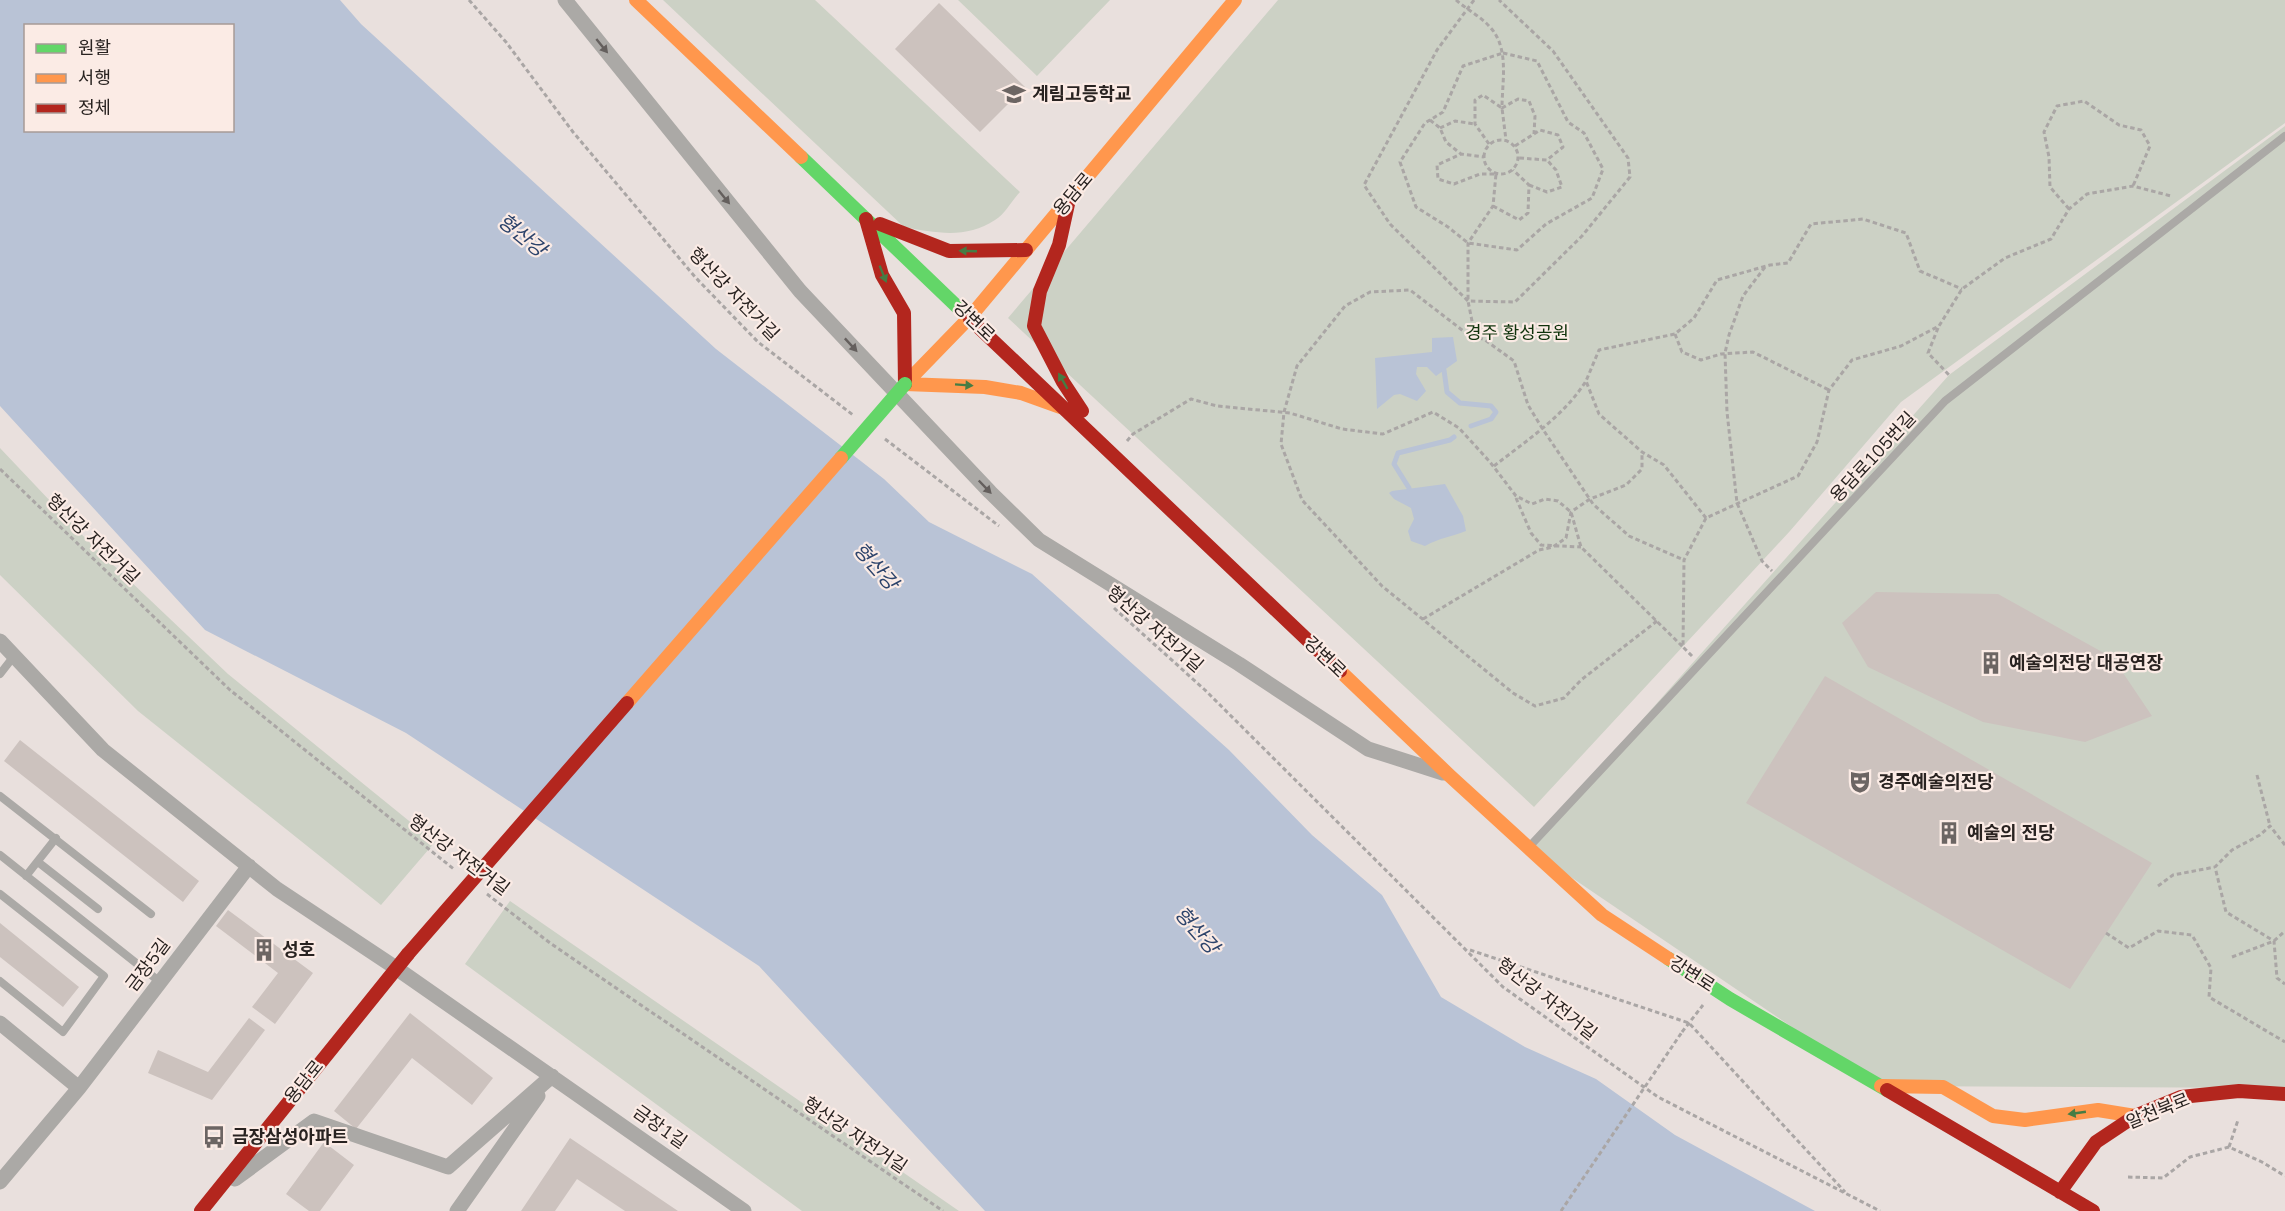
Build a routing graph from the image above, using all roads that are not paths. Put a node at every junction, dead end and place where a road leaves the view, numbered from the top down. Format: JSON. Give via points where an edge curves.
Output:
{"nodes":[{"id":1,"x":565,"y":0,"type":"edge"},
{"id":2,"x":636,"y":0,"type":"edge"},
{"id":3,"x":1235,"y":0,"type":"edge"},
{"id":4,"x":2285,"y":136,"type":"edge"},
{"id":5,"x":1069,"y":199,"type":"junction"},
{"id":6,"x":866,"y":218,"type":"junction"},
{"id":7,"x":1026,"y":250,"type":"junction"},
{"id":8,"x":970,"y":317,"type":"junction"},
{"id":9,"x":905,"y":384,"type":"junction"},
{"id":10,"x":1067,"y":410,"type":"junction"},
{"id":11,"x":1110,"y":451,"type":"junction"},
{"id":12,"x":0,"y":641,"type":"edge"},
{"id":13,"x":14,"y":656,"type":"junction"},
{"id":14,"x":0,"y":674,"type":"edge"},
{"id":15,"x":1450,"y":776,"type":"junction"},
{"id":16,"x":0,"y":796,"type":"edge"},
{"id":17,"x":56,"y":838,"type":"junction"},
{"id":18,"x":1528,"y":848,"type":"junction"},
{"id":19,"x":1,"y":859,"type":"edge"},
{"id":20,"x":38,"y":862,"type":"junction"},
{"id":21,"x":249,"y":866,"type":"junction"},
{"id":22,"x":26,"y":876,"type":"junction"},
{"id":23,"x":0,"y":894,"type":"edge"},
{"id":24,"x":98,"y":909,"type":"dead end"},
{"id":25,"x":151,"y":914,"type":"dead end"},
{"id":26,"x":396,"y":968,"type":"junction"},
{"id":27,"x":0,"y":981,"type":"edge"},
{"id":28,"x":160,"y":982,"type":"junction"},
{"id":29,"x":0,"y":1023,"type":"edge"},
{"id":30,"x":552,"y":1076,"type":"junction"},
{"id":31,"x":1879,"y":1086,"type":"junction"},
{"id":32,"x":79,"y":1088,"type":"junction"},
{"id":33,"x":2285,"y":1094,"type":"edge"},
{"id":34,"x":2135,"y":1116,"type":"junction"},
{"id":35,"x":0,"y":1182,"type":"edge"},
{"id":36,"x":2060,"y":1192,"type":"junction"},
{"id":37,"x":215,"y":1193,"type":"junction"},
{"id":38,"x":201,"y":1211,"type":"edge"},
{"id":39,"x":457,"y":1211,"type":"edge"},
{"id":40,"x":744,"y":1211,"type":"edge"},
{"id":41,"x":2094,"y":1211,"type":"edge"}],
"edges":[{"from":1,"to":15,"type":"street","one_way":true,"via":[[800,291],[1039,540],[1368,749]]},
{"from":2,"to":6,"type":"street","name":"강변로"},
{"from":3,"to":5,"type":"street","name":"용담로"},
{"from":4,"to":18,"type":"lane","name":"용담로105번길","via":[[1945,401]]},
{"from":5,"to":7,"type":"street","name":"용담로"},
{"from":11,"to":5,"type":"street","one_way":true,"via":[[1063,382],[1034,326]]},
{"from":7,"to":6,"type":"street","one_way":true,"via":[[949,250]]},
{"from":6,"to":8,"type":"street","name":"강변로"},
{"from":6,"to":9,"type":"street","one_way":true,"via":[[882,276],[904,313]]},
{"from":7,"to":8,"type":"street","name":"용담로"},
{"from":8,"to":9,"type":"street","name":"용담로"},
{"from":8,"to":10,"type":"street","name":"강변로"},
{"from":9,"to":10,"type":"street","one_way":true,"via":[[985,387],[1021,393]]},
{"from":9,"to":26,"type":"street","name":"용담로","bridge":true},
{"from":10,"to":11,"type":"street","name":"강변로"},
{"from":11,"to":15,"type":"street","name":"강변로"},
{"from":12,"to":13,"type":"street","name":"금장1길"},
{"from":13,"to":14,"type":"lane"},
{"from":13,"to":21,"type":"street","name":"금장1길","via":[[103,750]]},
{"from":15,"to":18,"type":"street","name":"강변로"},
{"from":16,"to":17,"type":"lane"},
{"from":17,"to":20,"type":"lane"},
{"from":17,"to":25,"type":"lane"},
{"from":18,"to":31,"type":"street","name":"강변로","via":[[1602,915],[1716,990]]},
{"from":19,"to":22,"type":"lane"},
{"from":20,"to":22,"type":"lane"},
{"from":20,"to":24,"type":"lane"},
{"from":21,"to":26,"type":"street","name":"금장1길"},
{"from":21,"to":28,"type":"street","name":"금장5길"},
{"from":22,"to":28,"type":"lane"},
{"from":23,"to":27,"type":"lane","via":[[104,976],[63,1032]]},
{"from":26,"to":30,"type":"street","name":"금장1길"},
{"from":26,"to":37,"type":"street","name":"용담로"},
{"from":28,"to":32,"type":"street","name":"금장5길"},
{"from":29,"to":32,"type":"street"},
{"from":30,"to":37,"type":"street","via":[[448,1167],[314,1121]]},
{"from":30,"to":39,"type":"street"},
{"from":30,"to":40,"type":"street","name":"금장1길"},
{"from":34,"to":31,"type":"street","one_way":true,"via":[[2098,1110],[2025,1120],[1993,1116],[1943,1087]]},
{"from":31,"to":36,"type":"street","name":"강변로"},
{"from":32,"to":35,"type":"street","name":"금장5길"},
{"from":33,"to":34,"type":"street","name":"알천북로","via":[[2239,1090],[2181,1097]]},
{"from":34,"to":36,"type":"street","name":"알천북로","via":[[2096,1142]]},
{"from":36,"to":41,"type":"street","name":"강변로"},
{"from":37,"to":38,"type":"street","name":"용담로"}]}
